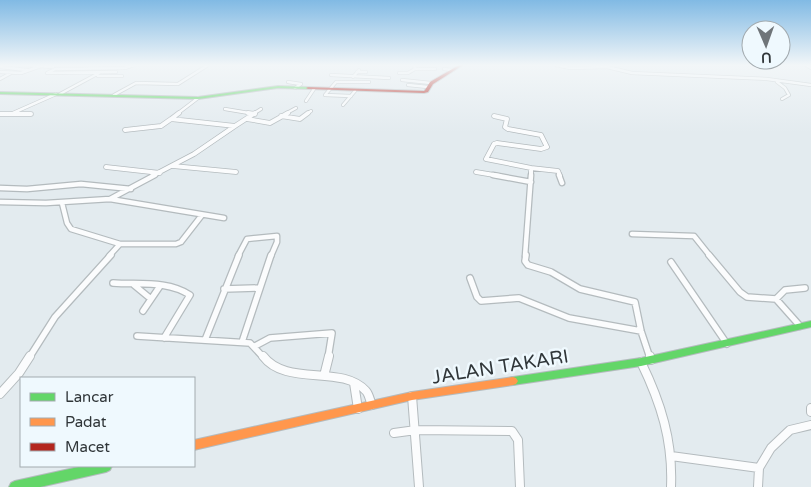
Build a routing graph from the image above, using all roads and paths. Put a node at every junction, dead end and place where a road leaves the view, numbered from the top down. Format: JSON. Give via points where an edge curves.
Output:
{"nodes":[{"id":1,"x":72,"y":88,"type":"edge"},
{"id":2,"x":73,"y":88,"type":"edge"},
{"id":3,"x":128,"y":88,"type":"edge"},
{"id":4,"x":295,"y":88,"type":"joint"},
{"id":5,"x":330,"y":88,"type":"edge"},
{"id":6,"x":428,"y":88,"type":"edge"},
{"id":7,"x":783,"y":88,"type":"edge"},
{"id":8,"x":314,"y":89,"type":"junction"},
{"id":9,"x":361,"y":89,"type":"junction"},
{"id":10,"x":328,"y":90,"type":"junction"},
{"id":11,"x":0,"y":93,"type":"edge"},
{"id":12,"x":60,"y":94,"type":"junction"},
{"id":13,"x":114,"y":96,"type":"junction"},
{"id":14,"x":198,"y":98,"type":"junction"},
{"id":15,"x":782,"y":99,"type":"dead end"},
{"id":16,"x":306,"y":101,"type":"dead end"},
{"id":17,"x":343,"y":105,"type":"dead end"},
{"id":18,"x":296,"y":108,"type":"dead end"},
{"id":19,"x":225,"y":109,"type":"dead end"},
{"id":20,"x":261,"y":109,"type":"dead end"},
{"id":21,"x":310,"y":111,"type":"dead end"},
{"id":22,"x":13,"y":113,"type":"junction"},
{"id":23,"x":0,"y":114,"type":"edge"},
{"id":24,"x":30,"y":114,"type":"dead end"},
{"id":25,"x":255,"y":114,"type":"junction"},
{"id":26,"x":281,"y":116,"type":"junction"},
{"id":27,"x":494,"y":116,"type":"dead end"},
{"id":28,"x":171,"y":119,"type":"junction"},
{"id":29,"x":246,"y":119,"type":"junction"},
{"id":30,"x":235,"y":126,"type":"junction"},
{"id":31,"x":125,"y":130,"type":"dead end"},
{"id":32,"x":172,"y":166,"type":"junction"},
{"id":33,"x":106,"y":167,"type":"dead end"},
{"id":34,"x":530,"y":168,"type":"junction"},
{"id":35,"x":236,"y":172,"type":"dead end"},
{"id":36,"x":476,"y":172,"type":"dead end"},
{"id":37,"x":160,"y":173,"type":"junction"},
{"id":38,"x":531,"y":182,"type":"junction"},
{"id":39,"x":562,"y":183,"type":"dead end"},
{"id":40,"x":0,"y":188,"type":"edge"},
{"id":41,"x":132,"y":189,"type":"junction"},
{"id":42,"x":110,"y":199,"type":"junction"},
{"id":43,"x":0,"y":202,"type":"edge"},
{"id":44,"x":62,"y":202,"type":"junction"},
{"id":45,"x":202,"y":215,"type":"junction"},
{"id":46,"x":224,"y":218,"type":"dead end"},
{"id":47,"x":632,"y":234,"type":"dead end"},
{"id":48,"x":120,"y":244,"type":"junction"},
{"id":49,"x":672,"y":262,"type":"dead end"},
{"id":50,"x":470,"y":278,"type":"dead end"},
{"id":51,"x":113,"y":283,"type":"dead end"},
{"id":52,"x":134,"y":285,"type":"junction"},
{"id":53,"x":160,"y":286,"type":"junction"},
{"id":54,"x":260,"y":288,"type":"junction"},
{"id":55,"x":805,"y":288,"type":"dead end"},
{"id":56,"x":224,"y":289,"type":"junction"},
{"id":57,"x":151,"y":299,"type":"junction"},
{"id":58,"x":776,"y":299,"type":"junction"},
{"id":59,"x":143,"y":311,"type":"dead end"},
{"id":60,"x":811,"y":324,"type":"edge"},
{"id":61,"x":800,"y":326,"type":"junction"},
{"id":62,"x":641,"y":331,"type":"junction"},
{"id":63,"x":137,"y":336,"type":"dead end"},
{"id":64,"x":164,"y":338,"type":"junction"},
{"id":65,"x":205,"y":340,"type":"junction"},
{"id":66,"x":242,"y":342,"type":"junction"},
{"id":67,"x":728,"y":344,"type":"junction"},
{"id":68,"x":255,"y":346,"type":"junction"},
{"id":69,"x":651,"y":360,"type":"junction"},
{"id":70,"x":641,"y":362,"type":"junction"},
{"id":71,"x":324,"y":376,"type":"junction"},
{"id":72,"x":354,"y":384,"type":"junction"},
{"id":73,"x":0,"y":394,"type":"edge"},
{"id":74,"x":412,"y":396,"type":"junction"},
{"id":75,"x":372,"y":405,"type":"junction"},
{"id":76,"x":358,"y":409,"type":"junction"},
{"id":77,"x":811,"y":424,"type":"edge"},
{"id":78,"x":416,"y":430,"type":"junction"},
{"id":79,"x":394,"y":433,"type":"dead end"},
{"id":80,"x":195,"y":445,"type":"edge"},
{"id":81,"x":671,"y":456,"type":"junction"},
{"id":82,"x":102,"y":467,"type":"edge"},
{"id":83,"x":759,"y":468,"type":"junction"},
{"id":84,"x":35,"y":485,"type":"edge"},
{"id":85,"x":15,"y":487,"type":"edge"},
{"id":86,"x":419,"y":487,"type":"edge"},
{"id":87,"x":520,"y":487,"type":"edge"},
{"id":88,"x":671,"y":487,"type":"edge"},
{"id":89,"x":758,"y":487,"type":"edge"}],
"edges":[{"from":1,"to":12,"type":"street"},
{"from":2,"to":12,"type":"street"},
{"from":3,"to":13,"type":"street"},
{"from":4,"to":8,"type":"street"},
{"from":4,"to":14,"type":"street","via":[[260,88]]},
{"from":5,"to":10,"type":"street"},
{"from":6,"to":9,"type":"street","via":[[424,92]]},
{"from":7,"to":15,"type":"street","via":[[789,93]]},
{"from":8,"to":10,"type":"street"},
{"from":8,"to":16,"type":"street"},
{"from":9,"to":10,"type":"street"},
{"from":9,"to":17,"type":"street"},
{"from":11,"to":12,"type":"street"},
{"from":12,"to":13,"type":"street"},
{"from":12,"to":22,"type":"street"},
{"from":13,"to":14,"type":"street"},
{"from":14,"to":28,"type":"street"},
{"from":18,"to":26,"type":"street"},
{"from":19,"to":25,"type":"street"},
{"from":20,"to":25,"type":"street"},
{"from":21,"to":26,"type":"street","via":[[300,119]]},
{"from":22,"to":23,"type":"street"},
{"from":22,"to":24,"type":"street"},
{"from":25,"to":29,"type":"street"},
{"from":26,"to":29,"type":"street","via":[[270,123]]},
{"from":27,"to":34,"type":"street","via":[[507,119],[505,127],[508,129],[542,135],[546,147],[497,143],[486,159]]},
{"from":28,"to":30,"type":"street"},
{"from":28,"to":31,"type":"street","via":[[161,126]]},
{"from":29,"to":30,"type":"street"},
{"from":30,"to":32,"type":"street"},
{"from":32,"to":35,"type":"street"},
{"from":32,"to":37,"type":"street"},
{"from":33,"to":37,"type":"street"},
{"from":34,"to":38,"type":"street"},
{"from":34,"to":39,"type":"street","via":[[558,172]]},
{"from":36,"to":38,"type":"street"},
{"from":37,"to":41,"type":"street"},
{"from":38,"to":62,"type":"street","via":[[525,260],[528,265],[551,272],[580,289],[635,302]]},
{"from":40,"to":41,"type":"street","via":[[81,184]]},
{"from":41,"to":42,"type":"street"},
{"from":42,"to":44,"type":"street"},
{"from":42,"to":45,"type":"street"},
{"from":43,"to":44,"type":"street"},
{"from":44,"to":48,"type":"street","via":[[66,223],[71,229]]},
{"from":45,"to":46,"type":"street"},
{"from":45,"to":48,"type":"street","via":[[176,244]]},
{"from":47,"to":58,"type":"street","via":[[694,236],[740,292],[748,297]]},
{"from":48,"to":73,"type":"street","via":[[55,317],[19,373]]},
{"from":49,"to":67,"type":"street"},
{"from":50,"to":62,"type":"street","via":[[481,301],[519,298],[569,318]]},
{"from":51,"to":52,"type":"street"},
{"from":52,"to":53,"type":"street"},
{"from":52,"to":57,"type":"street"},
{"from":53,"to":57,"type":"street"},
{"from":53,"to":64,"type":"street","via":[[178,287],[190,295]]},
{"from":54,"to":56,"type":"street"},
{"from":54,"to":56,"type":"street","via":[[277,236],[247,239]]},
{"from":54,"to":66,"type":"street"},
{"from":55,"to":58,"type":"street","via":[[785,290]]},
{"from":56,"to":65,"type":"street"},
{"from":57,"to":59,"type":"street"},
{"from":58,"to":61,"type":"street"},
{"from":60,"to":61,"type":"street","name":"JALAN TAKARI"},
{"from":61,"to":67,"type":"street","name":"JALAN TAKARI"},
{"from":62,"to":69,"type":"street"},
{"from":63,"to":64,"type":"street"},
{"from":64,"to":65,"type":"street"},
{"from":65,"to":66,"type":"street"},
{"from":66,"to":68,"type":"street"},
{"from":67,"to":69,"type":"street","name":"JALAN TAKARI"},
{"from":68,"to":71,"type":"street","via":[[269,366]]},
{"from":68,"to":71,"type":"street","via":[[270,338],[332,333]]},
{"from":69,"to":70,"type":"street","name":"JALAN TAKARI"},
{"from":70,"to":74,"type":"street","name":"JALAN TAKARI"},
{"from":70,"to":81,"type":"street","via":[[667,421]]},
{"from":71,"to":72,"type":"street"},
{"from":72,"to":75,"type":"street","via":[[366,391]]},
{"from":72,"to":76,"type":"street"},
{"from":74,"to":75,"type":"street","name":"JALAN TAKARI"},
{"from":74,"to":78,"type":"street"},
{"from":75,"to":76,"type":"street","name":"JALAN TAKARI"},
{"from":76,"to":80,"type":"street","name":"JALAN TAKARI"},
{"from":77,"to":83,"type":"street","via":[[790,430],[771,448]]},
{"from":78,"to":79,"type":"street"},
{"from":78,"to":86,"type":"street"},
{"from":78,"to":87,"type":"street","via":[[512,431],[518,440]]},
{"from":81,"to":83,"type":"street"},
{"from":81,"to":88,"type":"street"},
{"from":82,"to":84,"type":"street"},
{"from":83,"to":89,"type":"street"},
{"from":84,"to":85,"type":"street"}]}
